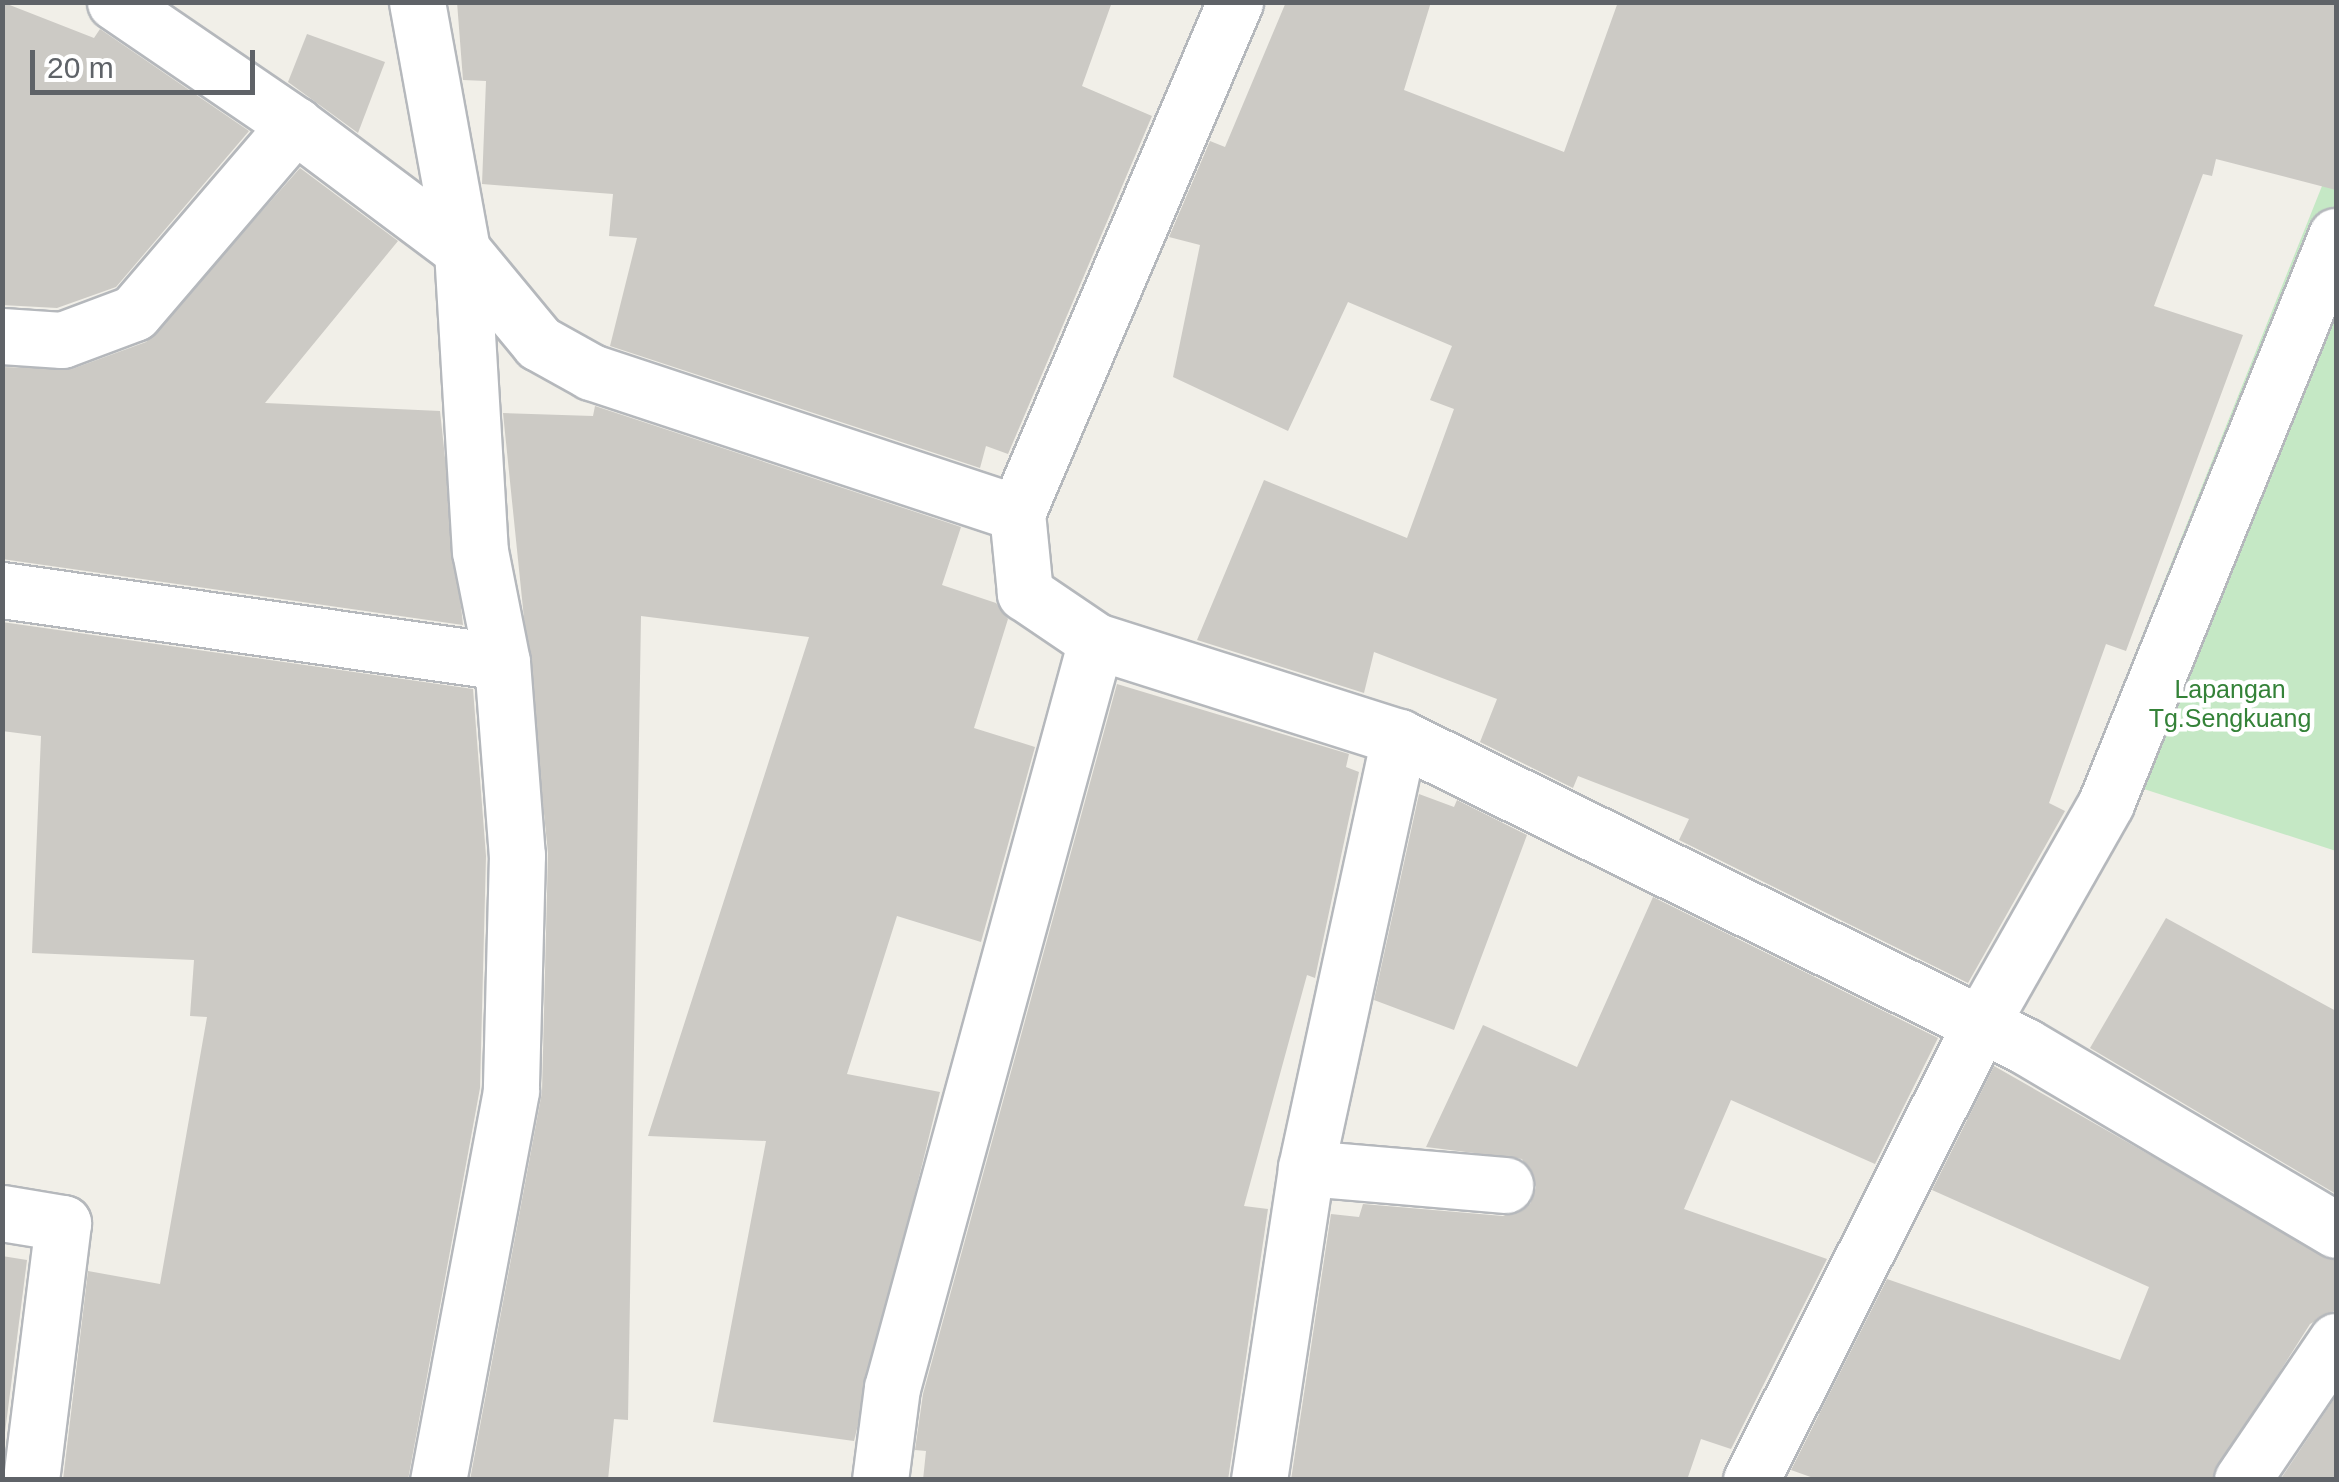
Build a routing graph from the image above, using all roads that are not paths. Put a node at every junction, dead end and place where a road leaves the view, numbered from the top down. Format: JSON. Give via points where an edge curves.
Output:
{"nodes":[{"id":1,"x":115,"y":2,"type":"edge"},
{"id":2,"x":417,"y":2,"type":"edge"},
{"id":3,"x":1235,"y":2,"type":"edge"},
{"id":4,"x":295,"y":125,"type":"junction"},
{"id":5,"x":2336,"y":236,"type":"edge"},
{"id":6,"x":462,"y":250,"type":"junction"},
{"id":7,"x":2,"y":336,"type":"edge"},
{"id":8,"x":1017,"y":514,"type":"junction"},
{"id":9,"x":2,"y":590,"type":"edge"},
{"id":10,"x":1096,"y":641,"type":"junction"},
{"id":11,"x":502,"y":662,"type":"junction"},
{"id":12,"x":1399,"y":737,"type":"junction"},
{"id":13,"x":1979,"y":1027,"type":"junction"},
{"id":14,"x":1306,"y":1168,"type":"junction"},
{"id":15,"x":1505,"y":1184,"type":"dead end"},
{"id":16,"x":2,"y":1213,"type":"edge"},
{"id":17,"x":2336,"y":1230,"type":"edge"},
{"id":18,"x":2336,"y":1341,"type":"edge"},
{"id":19,"x":31,"y":1480,"type":"edge"},
{"id":20,"x":438,"y":1480,"type":"edge"},
{"id":21,"x":880,"y":1480,"type":"edge"},
{"id":22,"x":1259,"y":1480,"type":"edge"},
{"id":23,"x":1751,"y":1480,"type":"edge"},
{"id":24,"x":2242,"y":1480,"type":"edge"}],
"edges":[{"from":1,"to":4,"type":"street"},
{"from":2,"to":6,"type":"street"},
{"from":3,"to":8,"type":"street"},
{"from":4,"to":6,"type":"street"},
{"from":4,"to":7,"type":"street","via":[[134,314],[62,340]]},
{"from":5,"to":13,"type":"street","via":[[2106,803]]},
{"from":6,"to":8,"type":"street","via":[[539,344],[592,372]]},
{"from":6,"to":11,"type":"street","via":[[480,551]]},
{"from":8,"to":10,"type":"street","via":[[1026,594]]},
{"from":9,"to":11,"type":"street"},
{"from":10,"to":12,"type":"street"},
{"from":10,"to":21,"type":"street","via":[[892,1388]]},
{"from":11,"to":20,"type":"street","via":[[517,854],[511,1091]]},
{"from":12,"to":13,"type":"street"},
{"from":12,"to":14,"type":"street"},
{"from":13,"to":17,"type":"street"},
{"from":13,"to":23,"type":"street"},
{"from":14,"to":15,"type":"street"},
{"from":14,"to":22,"type":"street"},
{"from":16,"to":19,"type":"street","via":[[63,1223]]},
{"from":18,"to":24,"type":"street"}]}
